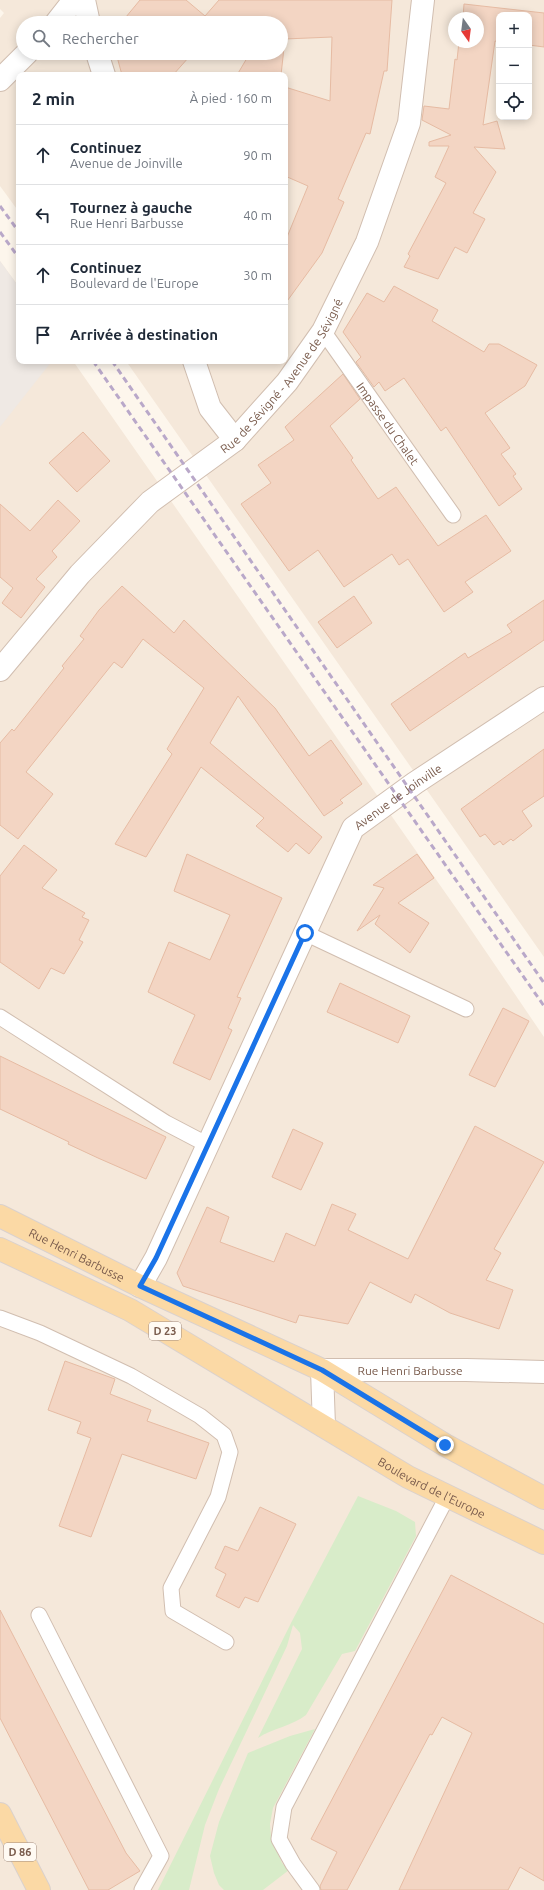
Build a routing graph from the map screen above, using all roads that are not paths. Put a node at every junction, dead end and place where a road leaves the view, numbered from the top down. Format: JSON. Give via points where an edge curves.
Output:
{"nodes":[{"id":1,"x":74,"y":0,"type":"edge"},
{"id":2,"x":84,"y":0,"type":"edge"},
{"id":3,"x":422,"y":0,"type":"edge"},
{"id":4,"x":61,"y":16,"type":"edge"},
{"id":5,"x":87,"y":16,"type":"edge"},
{"id":6,"x":20,"y":60,"type":"edge"},
{"id":7,"x":99,"y":60,"type":"edge"},
{"id":8,"x":103,"y":72,"type":"edge"},
{"id":9,"x":0,"y":80,"type":"edge"},
{"id":10,"x":323,"y":331,"type":"junction"},
{"id":11,"x":195,"y":364,"type":"edge"},
{"id":12,"x":235,"y":440,"type":"junction"},
{"id":13,"x":453,"y":515,"type":"dead end"},
{"id":14,"x":0,"y":670,"type":"edge"},
{"id":15,"x":544,"y":698,"type":"edge"},
{"id":16,"x":305,"y":933,"type":"junction"},
{"id":17,"x":466,"y":1009,"type":"dead end"},
{"id":18,"x":0,"y":1017,"type":"edge"},
{"id":19,"x":208,"y":1145,"type":"junction"},
{"id":20,"x":0,"y":1216,"type":"edge"},
{"id":21,"x":0,"y":1249,"type":"edge"},
{"id":22,"x":140,"y":1286,"type":"junction"},
{"id":23,"x":0,"y":1318,"type":"edge"},
{"id":24,"x":322,"y":1370,"type":"junction"},
{"id":25,"x":544,"y":1372,"type":"edge"},
{"id":26,"x":324,"y":1426,"type":"junction"},
{"id":27,"x":447,"y":1497,"type":"junction"},
{"id":28,"x":544,"y":1498,"type":"edge"},
{"id":29,"x":544,"y":1543,"type":"edge"},
{"id":30,"x":39,"y":1616,"type":"dead end"},
{"id":31,"x":226,"y":1642,"type":"dead end"},
{"id":32,"x":0,"y":1814,"type":"edge"},
{"id":33,"x":39,"y":1890,"type":"edge"},
{"id":34,"x":142,"y":1890,"type":"edge"},
{"id":35,"x":312,"y":1890,"type":"edge"}],
"edges":[{"from":1,"to":4,"type":"street"},
{"from":2,"to":5,"type":"street"},
{"from":3,"to":10,"type":"street","name":"Rue de Sévigné - Avenue de Sévigné","via":[[409,123],[367,242]]},
{"from":6,"to":9,"type":"street"},
{"from":7,"to":8,"type":"street"},
{"from":10,"to":12,"type":"street","name":"Rue de Sévigné - Avenue de Sévigné","via":[[287,382]]},
{"from":10,"to":13,"type":"lane","name":"Impasse du Chalet"},
{"from":11,"to":12,"type":"street","via":[[210,408]]},
{"from":12,"to":14,"type":"street","name":"Rue de Sévigné - Avenue de Sévigné","via":[[150,502],[80,574]]},
{"from":15,"to":16,"type":"street","name":"Avenue de Joinville","via":[[415,783],[353,828]]},
{"from":16,"to":17,"type":"lane"},
{"from":16,"to":19,"type":"street","name":"Avenue de Joinville"},
{"from":18,"to":19,"type":"lane","via":[[166,1123]]},
{"from":19,"to":22,"type":"street","name":"Avenue de Joinville","via":[[156,1258]]},
{"from":20,"to":22,"type":"main road","name":"Rue Henri Barbusse","number":"D 23"},
{"from":21,"to":26,"type":"main road","number":"D 23","via":[[130,1310]]},
{"from":22,"to":24,"type":"main road","name":"Rue Henri Barbusse","number":"D 23"},
{"from":23,"to":31,"type":"lane","via":[[40,1333],[131,1376],[200,1416],[224,1435],[230,1452],[218,1497],[171,1588],[173,1611]]},
{"from":24,"to":25,"type":"street","name":"Rue Henri Barbusse"},
{"from":24,"to":26,"type":"street"},
{"from":24,"to":28,"type":"main road","number":"D 23","via":[[445,1445]]},
{"from":26,"to":27,"type":"main road","name":"Boulevard de l'Europe","number":"D 23","via":[[408,1477]]},
{"from":27,"to":29,"type":"main road","name":"Boulevard de l'Europe","number":"D 23"},
{"from":27,"to":35,"type":"lane","via":[[284,1807],[279,1839]]},
{"from":30,"to":34,"type":"lane","via":[[161,1856]]},
{"from":32,"to":33,"type":"main road","number":"D 86"}]}
